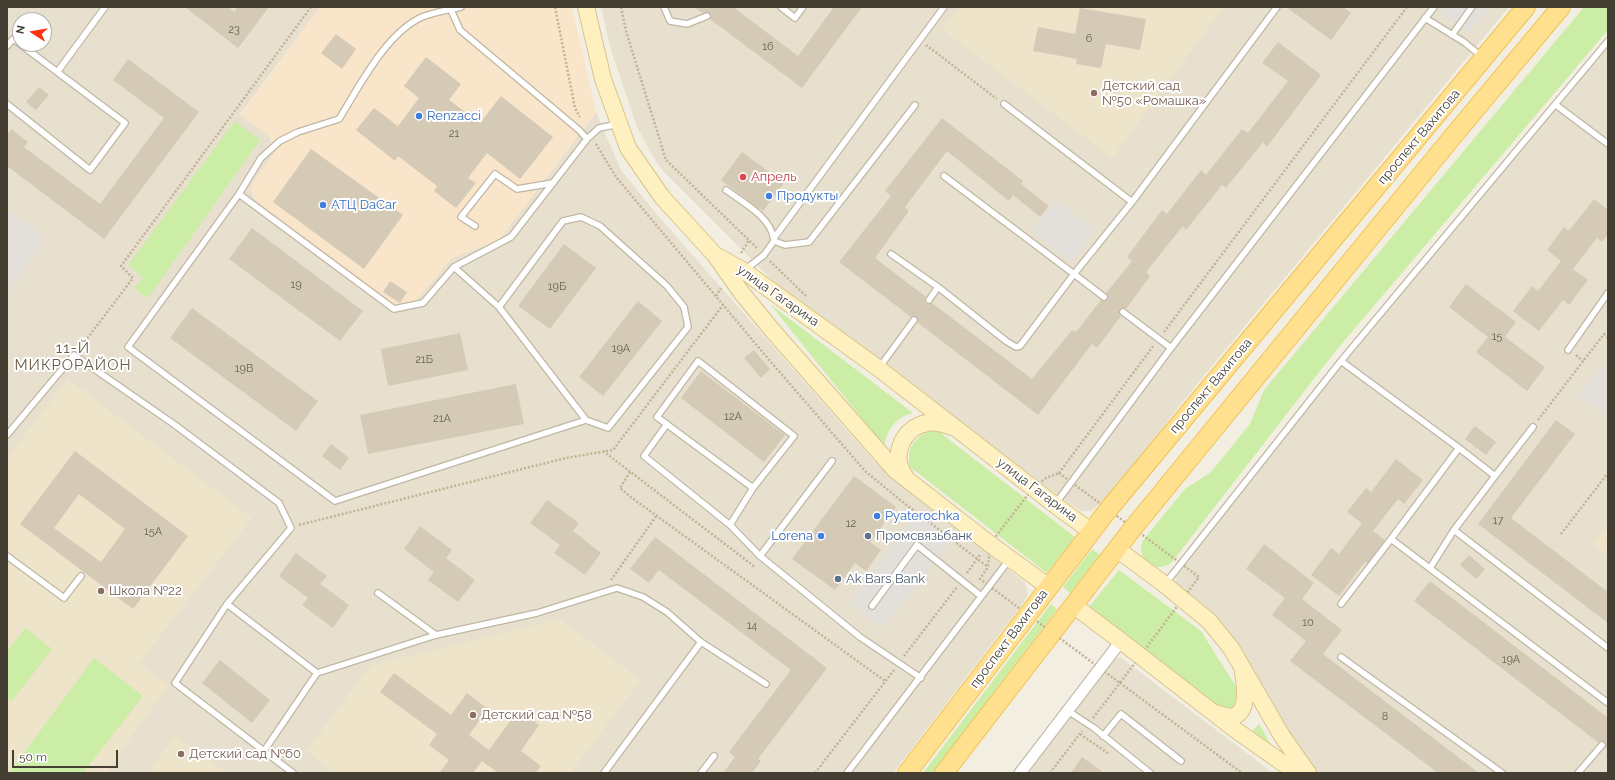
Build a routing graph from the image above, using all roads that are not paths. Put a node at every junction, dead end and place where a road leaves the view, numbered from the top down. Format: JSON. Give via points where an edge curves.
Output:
{"nodes":[{"id":1,"x":105,"y":7,"type":"edge"},
{"id":2,"x":461,"y":7,"type":"edge"},
{"id":3,"x":586,"y":7,"type":"edge"},
{"id":4,"x":664,"y":7,"type":"edge"},
{"id":5,"x":781,"y":7,"type":"edge"},
{"id":6,"x":803,"y":7,"type":"edge"},
{"id":7,"x":944,"y":7,"type":"edge"},
{"id":8,"x":1277,"y":7,"type":"edge"},
{"id":9,"x":1434,"y":7,"type":"edge"},
{"id":10,"x":1472,"y":7,"type":"edge"},
{"id":11,"x":1526,"y":7,"type":"edge"},
{"id":12,"x":1561,"y":7,"type":"edge"},
{"id":13,"x":451,"y":10,"type":"junction"},
{"id":14,"x":707,"y":16,"type":"dead end"},
{"id":15,"x":1425,"y":18,"type":"junction"},
{"id":16,"x":1452,"y":35,"type":"junction"},
{"id":17,"x":1608,"y":41,"type":"edge"},
{"id":18,"x":31,"y":52,"type":"edge"},
{"id":19,"x":1484,"y":58,"type":"junction"},
{"id":20,"x":58,"y":72,"type":"junction"},
{"id":21,"x":7,"y":104,"type":"edge"},
{"id":22,"x":1004,"y":104,"type":"road end"},
{"id":23,"x":915,"y":105,"type":"dead end"},
{"id":24,"x":1556,"y":105,"type":"junction"},
{"id":25,"x":619,"y":124,"type":"junction"},
{"id":26,"x":587,"y":139,"type":"junction"},
{"id":27,"x":1608,"y":144,"type":"edge"},
{"id":28,"x":944,"y":176,"type":"dead end"},
{"id":29,"x":553,"y":182,"type":"junction"},
{"id":30,"x":726,"y":190,"type":"dead end"},
{"id":31,"x":239,"y":194,"type":"junction"},
{"id":32,"x":1132,"y":202,"type":"junction"},
{"id":33,"x":475,"y":226,"type":"dead end"},
{"id":34,"x":774,"y":239,"type":"junction"},
{"id":35,"x":891,"y":254,"type":"dead end"},
{"id":36,"x":716,"y":255,"type":"junction"},
{"id":37,"x":454,"y":267,"type":"junction"},
{"id":38,"x":744,"y":271,"type":"junction"},
{"id":39,"x":1074,"y":274,"type":"junction"},
{"id":40,"x":938,"y":287,"type":"junction"},
{"id":41,"x":1608,"y":293,"type":"edge"},
{"id":42,"x":1104,"y":297,"type":"dead end"},
{"id":43,"x":929,"y":300,"type":"dead end"},
{"id":44,"x":499,"y":307,"type":"junction"},
{"id":45,"x":1123,"y":312,"type":"dead end"},
{"id":46,"x":914,"y":320,"type":"dead end"},
{"id":47,"x":1171,"y":348,"type":"junction"},
{"id":48,"x":1568,"y":350,"type":"dead end"},
{"id":49,"x":1342,"y":361,"type":"junction"},
{"id":50,"x":878,"y":368,"type":"junction"},
{"id":51,"x":586,"y":420,"type":"junction"},
{"id":52,"x":667,"y":424,"type":"junction"},
{"id":53,"x":1533,"y":426,"type":"road end"},
{"id":54,"x":957,"y":429,"type":"junction"},
{"id":55,"x":7,"y":435,"type":"edge"},
{"id":56,"x":1459,"y":448,"type":"junction"},
{"id":57,"x":832,"y":461,"type":"dead end"},
{"id":58,"x":1495,"y":476,"type":"junction"},
{"id":59,"x":915,"y":486,"type":"junction"},
{"id":60,"x":754,"y":488,"type":"junction"},
{"id":61,"x":1054,"y":505,"type":"junction"},
{"id":62,"x":730,"y":525,"type":"junction"},
{"id":63,"x":1454,"y":530,"type":"junction"},
{"id":64,"x":1092,"y":532,"type":"junction"},
{"id":65,"x":1391,"y":539,"type":"junction"},
{"id":66,"x":1117,"y":549,"type":"junction"},
{"id":67,"x":7,"y":556,"type":"edge"},
{"id":68,"x":760,"y":556,"type":"junction"},
{"id":69,"x":1010,"y":559,"type":"junction"},
{"id":70,"x":1430,"y":568,"type":"junction"},
{"id":71,"x":80,"y":576,"type":"dead end"},
{"id":72,"x":1164,"y":584,"type":"junction"},
{"id":73,"x":1049,"y":587,"type":"junction"},
{"id":74,"x":378,"y":593,"type":"dead end"},
{"id":75,"x":981,"y":596,"type":"junction"},
{"id":76,"x":227,"y":604,"type":"junction"},
{"id":77,"x":1342,"y":604,"type":"dead end"},
{"id":78,"x":1073,"y":605,"type":"junction"},
{"id":79,"x":872,"y":606,"type":"dead end"},
{"id":80,"x":436,"y":635,"type":"junction"},
{"id":81,"x":1121,"y":640,"type":"junction"},
{"id":82,"x":701,"y":642,"type":"junction"},
{"id":83,"x":1608,"y":648,"type":"edge"},
{"id":84,"x":1341,"y":657,"type":"dead end"},
{"id":85,"x":1242,"y":666,"type":"junction"},
{"id":86,"x":317,"y":673,"type":"junction"},
{"id":87,"x":920,"y":678,"type":"junction"},
{"id":88,"x":766,"y":684,"type":"dead end"},
{"id":89,"x":1607,"y":701,"type":"edge"},
{"id":90,"x":1068,"y":711,"type":"junction"},
{"id":91,"x":1212,"y":712,"type":"junction"},
{"id":92,"x":1103,"y":736,"type":"junction"},
{"id":93,"x":1602,"y":745,"type":"dead end"},
{"id":94,"x":264,"y":751,"type":"junction"},
{"id":95,"x":714,"y":756,"type":"dead end"},
{"id":96,"x":1181,"y":761,"type":"dead end"},
{"id":97,"x":293,"y":773,"type":"edge"},
{"id":98,"x":604,"y":773,"type":"edge"},
{"id":99,"x":701,"y":773,"type":"edge"},
{"id":100,"x":847,"y":773,"type":"edge"},
{"id":101,"x":907,"y":773,"type":"edge"},
{"id":102,"x":944,"y":773,"type":"edge"},
{"id":103,"x":1020,"y":773,"type":"edge"},
{"id":104,"x":1150,"y":773,"type":"edge"},
{"id":105,"x":1297,"y":773,"type":"edge"},
{"id":106,"x":1308,"y":773,"type":"edge"},
{"id":107,"x":1502,"y":773,"type":"edge"},
{"id":108,"x":1578,"y":773,"type":"edge"}],
"edges":[{"from":1,"to":20,"type":"lane"},
{"from":2,"to":13,"type":"lane"},
{"from":3,"to":25,"type":"main road","name":"улица Гагарина","via":[[603,79]]},
{"from":4,"to":14,"type":"lane","via":[[670,21],[687,24]]},
{"from":5,"to":6,"type":"lane","via":[[795,18]]},
{"from":7,"to":34,"type":"lane"},
{"from":8,"to":32,"type":"lane"},
{"from":9,"to":15,"type":"lane"},
{"from":10,"to":16,"type":"lane"},
{"from":11,"to":19,"type":"main road","name":"проспект Вахитова"},
{"from":12,"to":66,"type":"main road","name":"проспект Вахитова","via":[[1428,166]]},
{"from":13,"to":26,"type":"lane","via":[[460,30],[574,125]]},
{"from":13,"to":31,"type":"lane","via":[[422,17],[399,33],[377,58],[339,119],[298,132],[280,141],[261,158]]},
{"from":15,"to":16,"type":"lane"},
{"from":15,"to":47,"type":"lane"},
{"from":16,"to":19,"type":"lane"},
{"from":17,"to":24,"type":"lane"},
{"from":18,"to":20,"type":"lane"},
{"from":19,"to":64,"type":"main road","name":"проспект Вахитова"},
{"from":20,"to":21,"type":"lane","via":[[125,123],[90,170]]},
{"from":22,"to":32,"type":"lane"},
{"from":23,"to":34,"type":"lane","via":[[809,242],[785,245]]},
{"from":24,"to":27,"type":"lane"},
{"from":24,"to":49,"type":"lane"},
{"from":25,"to":26,"type":"lane","via":[[599,128]]},
{"from":25,"to":36,"type":"main road","name":"улица Гагарина","via":[[628,148],[662,197]]},
{"from":26,"to":29,"type":"lane"},
{"from":28,"to":39,"type":"lane"},
{"from":29,"to":33,"type":"lane","via":[[517,190],[495,174],[461,217]]},
{"from":29,"to":37,"type":"lane","via":[[511,238]]},
{"from":30,"to":34,"type":"lane","via":[[762,217],[773,231]]},
{"from":31,"to":37,"type":"lane","via":[[394,309],[423,303]]},
{"from":31,"to":51,"type":"lane","via":[[128,347],[336,501]]},
{"from":32,"to":39,"type":"lane"},
{"from":34,"to":38,"type":"lane","via":[[764,254]]},
{"from":35,"to":40,"type":"lane"},
{"from":36,"to":38,"type":"main road","name":"улица Гагарина"},
{"from":36,"to":59,"type":"main road","name":"улица Гагарина","via":[[741,292],[772,330],[896,470]]},
{"from":37,"to":44,"type":"lane"},
{"from":38,"to":50,"type":"main road","name":"улица Гагарина"},
{"from":39,"to":40,"type":"lane","via":[[1020,346],[1016,347]]},
{"from":39,"to":42,"type":"lane"},
{"from":40,"to":43,"type":"lane"},
{"from":41,"to":48,"type":"lane"},
{"from":44,"to":51,"type":"lane"},
{"from":44,"to":51,"type":"lane","via":[[563,221],[581,217],[600,226],[667,286],[684,307],[688,327],[608,428]]},
{"from":45,"to":47,"type":"lane"},
{"from":46,"to":50,"type":"lane"},
{"from":47,"to":61,"type":"lane"},
{"from":49,"to":56,"type":"lane"},
{"from":49,"to":72,"type":"lane"},
{"from":50,"to":54,"type":"main road","name":"улица Гагарина"},
{"from":52,"to":60,"type":"lane"},
{"from":52,"to":60,"type":"lane","via":[[657,417],[698,361],[794,436]]},
{"from":52,"to":62,"type":"lane","via":[[644,456]]},
{"from":53,"to":58,"type":"lane"},
{"from":54,"to":59,"type":"main road","via":[[942,423],[928,422],[916,427],[906,436],[900,448],[899,461],[903,473]]},
{"from":54,"to":61,"type":"main road","name":"улица Гагарина"},
{"from":55,"to":76,"type":"lane","via":[[74,355],[175,425],[279,503],[291,528]]},
{"from":56,"to":58,"type":"lane"},
{"from":56,"to":65,"type":"lane"},
{"from":57,"to":68,"type":"lane"},
{"from":58,"to":63,"type":"lane"},
{"from":59,"to":69,"type":"main road","name":"улица Гагарина"},
{"from":60,"to":62,"type":"lane"},
{"from":61,"to":64,"type":"main road","name":"улица Гагарина"},
{"from":62,"to":68,"type":"lane"},
{"from":63,"to":70,"type":"lane"},
{"from":63,"to":83,"type":"lane"},
{"from":64,"to":66,"type":"main road","name":"улица Гагарина"},
{"from":64,"to":73,"type":"main road","name":"проспект Вахитова"},
{"from":65,"to":70,"type":"lane"},
{"from":65,"to":77,"type":"lane"},
{"from":66,"to":72,"type":"main road","name":"улица Гагарина"},
{"from":66,"to":78,"type":"main road","name":"проспект Вахитова"},
{"from":67,"to":71,"type":"lane","via":[[64,598]]},
{"from":68,"to":87,"type":"lane","via":[[860,637]]},
{"from":69,"to":73,"type":"main road","name":"улица Гагарина"},
{"from":69,"to":75,"type":"lane"},
{"from":70,"to":89,"type":"lane"},
{"from":72,"to":85,"type":"main road","name":"улица Гагарина","via":[[1210,621]]},
{"from":73,"to":78,"type":"main road","name":"улица Гагарина"},
{"from":73,"to":101,"type":"main road","name":"проспект Вахитова"},
{"from":74,"to":80,"type":"lane"},
{"from":75,"to":79,"type":"lane","via":[[917,544]]},
{"from":75,"to":87,"type":"lane"},
{"from":76,"to":86,"type":"lane"},
{"from":76,"to":94,"type":"lane","via":[[175,683]]},
{"from":78,"to":81,"type":"main road","name":"улица Гагарина"},
{"from":78,"to":102,"type":"main road","name":"проспект Вахитова"},
{"from":80,"to":82,"type":"lane","via":[[537,613],[617,588],[643,597],[667,612]]},
{"from":80,"to":86,"type":"lane"},
{"from":81,"to":90,"type":"street"},
{"from":81,"to":91,"type":"main road","name":"улица Гагарина"},
{"from":82,"to":88,"type":"lane"},
{"from":82,"to":98,"type":"lane"},
{"from":84,"to":107,"type":"lane"},
{"from":85,"to":91,"type":"main road","via":[[1245,696],[1240,713],[1228,717]]},
{"from":85,"to":106,"type":"main road","name":"улица Гагарина","via":[[1282,736]]},
{"from":86,"to":94,"type":"lane"},
{"from":87,"to":100,"type":"lane"},
{"from":90,"to":92,"type":"lane"},
{"from":90,"to":103,"type":"street"},
{"from":91,"to":105,"type":"main road","name":"улица Гагарина"},
{"from":92,"to":96,"type":"lane","via":[[1121,714]]},
{"from":92,"to":104,"type":"lane"},
{"from":93,"to":108,"type":"lane"},
{"from":94,"to":97,"type":"lane"},
{"from":95,"to":99,"type":"lane"}]}
